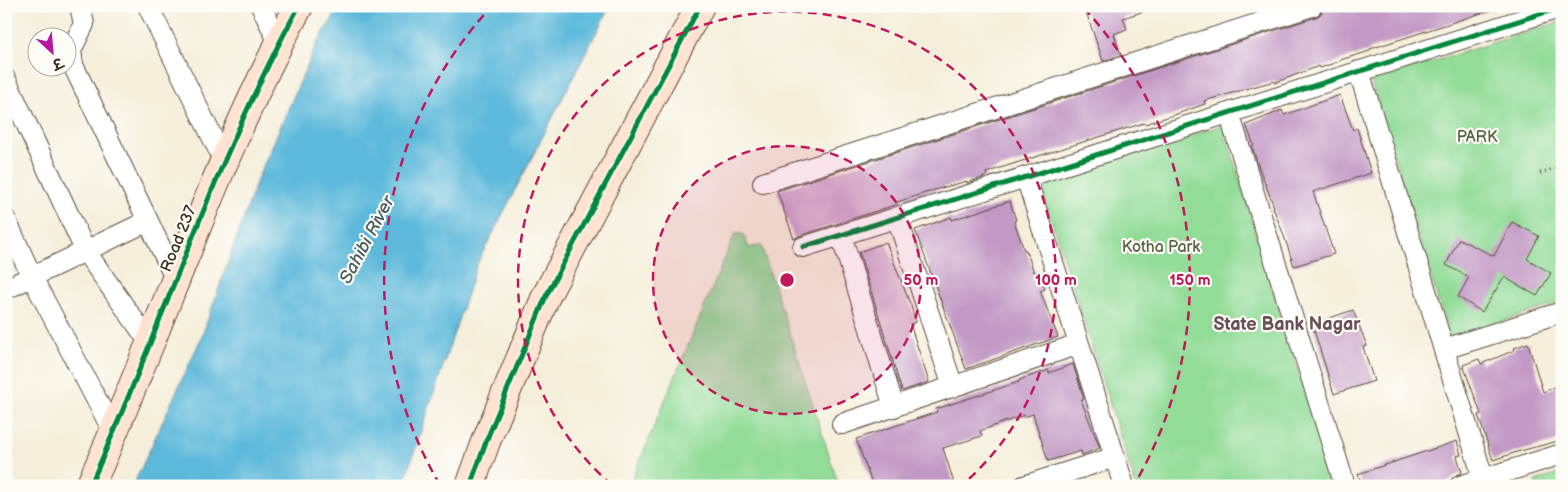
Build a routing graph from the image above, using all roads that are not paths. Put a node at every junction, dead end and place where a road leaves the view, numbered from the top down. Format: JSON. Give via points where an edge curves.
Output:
{"nodes":[{"id":1,"x":80,"y":6,"type":"edge"},
{"id":2,"x":148,"y":6,"type":"edge"},
{"id":3,"x":261,"y":6,"type":"edge"},
{"id":4,"x":300,"y":6,"type":"edge"},
{"id":5,"x":700,"y":6,"type":"edge"},
{"id":6,"x":1312,"y":6,"type":"edge"},
{"id":7,"x":1562,"y":6,"type":"edge"},
{"id":8,"x":279,"y":43,"type":"junction"},
{"id":9,"x":1359,"y":72,"type":"junction"},
{"id":10,"x":6,"y":80,"type":"edge"},
{"id":11,"x":1228,"y":113,"type":"junction"},
{"id":12,"x":224,"y":161,"type":"junction"},
{"id":13,"x":1026,"y":177,"type":"junction"},
{"id":14,"x":763,"y":183,"type":"dead end"},
{"id":15,"x":897,"y":217,"type":"junction"},
{"id":16,"x":6,"y":220,"type":"edge"},
{"id":17,"x":148,"y":221,"type":"junction"},
{"id":18,"x":841,"y":235,"type":"junction"},
{"id":19,"x":803,"y":247,"type":"dead end"},
{"id":20,"x":86,"y":252,"type":"junction"},
{"id":21,"x":32,"y":277,"type":"junction"},
{"id":22,"x":176,"y":280,"type":"junction"},
{"id":23,"x":6,"y":289,"type":"edge"},
{"id":24,"x":1562,"y":312,"type":"edge"},
{"id":25,"x":150,"y":343,"type":"junction"},
{"id":26,"x":1079,"y":344,"type":"junction"},
{"id":27,"x":1444,"y":349,"type":"junction"},
{"id":28,"x":953,"y":386,"type":"junction"},
{"id":29,"x":894,"y":406,"type":"junction"},
{"id":30,"x":842,"y":424,"type":"dead end"},
{"id":31,"x":114,"y":433,"type":"junction"},
{"id":32,"x":1562,"y":454,"type":"edge"},
{"id":33,"x":1115,"y":457,"type":"junction"},
{"id":34,"x":1483,"y":478,"type":"junction"},
{"id":35,"x":90,"y":486,"type":"edge"},
{"id":36,"x":470,"y":486,"type":"edge"},
{"id":37,"x":1024,"y":486,"type":"edge"},
{"id":38,"x":1124,"y":486,"type":"edge"},
{"id":39,"x":1345,"y":486,"type":"edge"},
{"id":40,"x":1460,"y":486,"type":"edge"}],
"edges":[{"from":1,"to":17,"type":"street","via":[[84,24],[71,50],[73,65]]},
{"from":2,"to":12,"type":"street"},
{"from":3,"to":8,"type":"street"},
{"from":4,"to":8,"type":"street","name":"Road 237"},
{"from":5,"to":36,"type":"street","via":[[546,296]]},
{"from":6,"to":14,"type":"street"},
{"from":7,"to":9,"type":"street"},
{"from":8,"to":12,"type":"street","name":"Road 237"},
{"from":9,"to":11,"type":"street"},
{"from":9,"to":27,"type":"street"},
{"from":10,"to":20,"type":"street"},
{"from":11,"to":13,"type":"street"},
{"from":11,"to":39,"type":"street"},
{"from":12,"to":22,"type":"street","name":"Road 237"},
{"from":13,"to":15,"type":"street"},
{"from":13,"to":26,"type":"street"},
{"from":15,"to":18,"type":"street"},
{"from":15,"to":28,"type":"street"},
{"from":16,"to":21,"type":"street"},
{"from":17,"to":20,"type":"street"},
{"from":17,"to":22,"type":"street"},
{"from":18,"to":19,"type":"street"},
{"from":18,"to":29,"type":"street"},
{"from":20,"to":21,"type":"street"},
{"from":20,"to":25,"type":"street"},
{"from":21,"to":23,"type":"street"},
{"from":21,"to":31,"type":"street"},
{"from":22,"to":25,"type":"street","name":"Road 237"},
{"from":24,"to":27,"type":"street"},
{"from":25,"to":31,"type":"street","name":"Road 237"},
{"from":26,"to":28,"type":"street"},
{"from":26,"to":33,"type":"street"},
{"from":27,"to":34,"type":"street"},
{"from":28,"to":29,"type":"street"},
{"from":29,"to":30,"type":"street"},
{"from":31,"to":35,"type":"street","name":"Road 237"},
{"from":32,"to":34,"type":"street"},
{"from":33,"to":37,"type":"street"},
{"from":33,"to":38,"type":"street"},
{"from":34,"to":40,"type":"street"}]}
